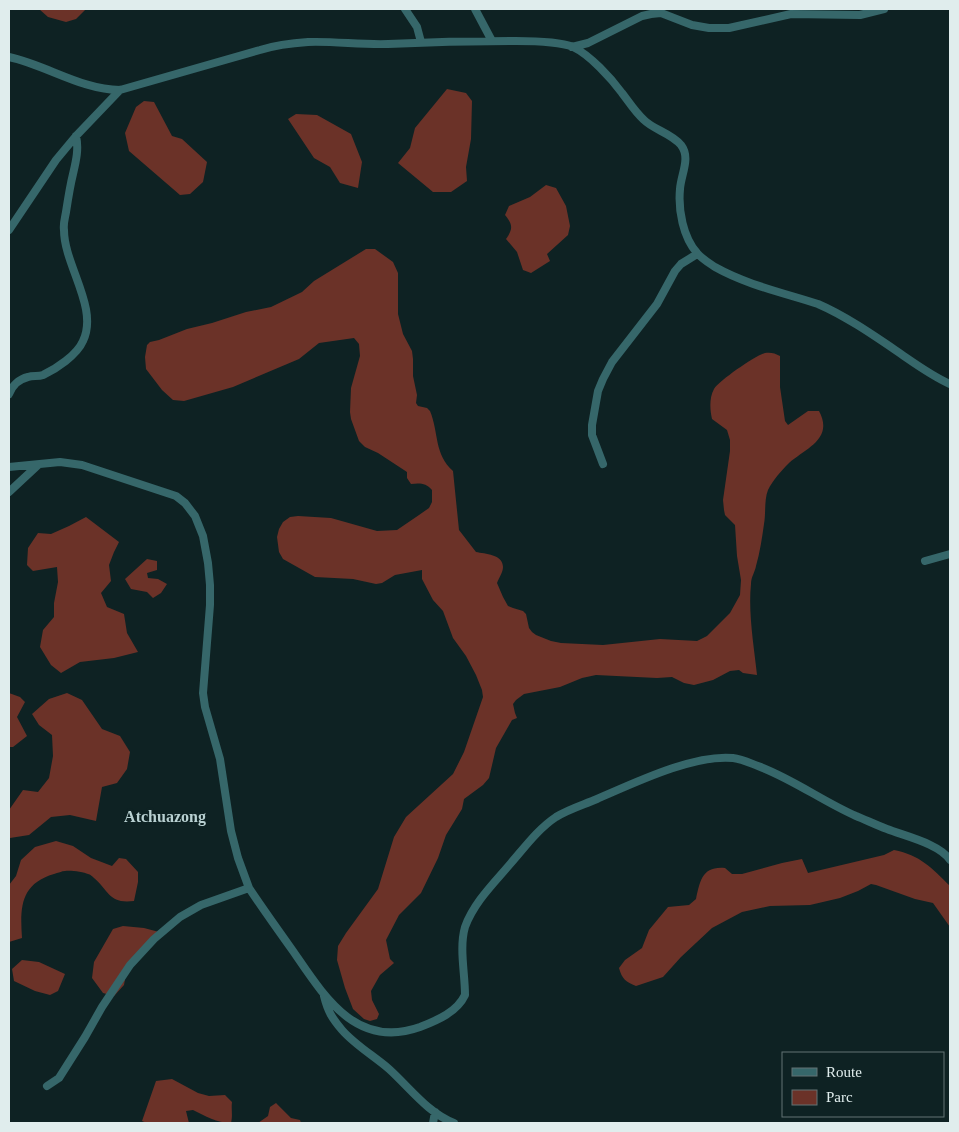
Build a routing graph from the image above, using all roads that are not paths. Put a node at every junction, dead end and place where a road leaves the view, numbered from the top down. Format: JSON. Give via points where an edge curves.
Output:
{"nodes":[{"id":1,"x":406,"y":9,"type":"edge"},
{"id":2,"x":475,"y":9,"type":"edge"},
{"id":3,"x":884,"y":9,"type":"edge"},
{"id":4,"x":492,"y":41,"type":"junction"},
{"id":5,"x":421,"y":42,"type":"junction"},
{"id":6,"x":572,"y":47,"type":"junction"},
{"id":7,"x":9,"y":57,"type":"edge"},
{"id":8,"x":120,"y":90,"type":"junction"},
{"id":9,"x":76,"y":136,"type":"junction"},
{"id":10,"x":9,"y":230,"type":"edge"},
{"id":11,"x":697,"y":254,"type":"junction"},
{"id":12,"x":950,"y":384,"type":"edge"},
{"id":13,"x":9,"y":394,"type":"edge"},
{"id":14,"x":603,"y":464,"type":"dead end"},
{"id":15,"x":38,"y":465,"type":"junction"},
{"id":16,"x":9,"y":467,"type":"edge"},
{"id":17,"x":9,"y":492,"type":"edge"},
{"id":18,"x":950,"y":554,"type":"edge"},
{"id":19,"x":926,"y":561,"type":"dead end"},
{"id":20,"x":950,"y":860,"type":"edge"},
{"id":21,"x":249,"y":888,"type":"junction"},
{"id":22,"x":324,"y":996,"type":"junction"},
{"id":23,"x":47,"y":1086,"type":"dead end"},
{"id":24,"x":434,"y":1112,"type":"junction"},
{"id":25,"x":433,"y":1123,"type":"edge"},
{"id":26,"x":454,"y":1123,"type":"edge"}],
"edges":[{"from":1,"to":5,"type":"street","via":[[417,27]]},
{"from":2,"to":4,"type":"street"},
{"from":3,"to":6,"type":"street","via":[[860,15],[791,14],[729,28],[692,25],[661,13],[650,14],[588,43]]},
{"from":4,"to":5,"type":"street"},
{"from":4,"to":6,"type":"street","via":[[539,41]]},
{"from":5,"to":8,"type":"street","via":[[277,45]]},
{"from":6,"to":11,"type":"street","via":[[607,74],[644,120],[680,144],[685,153],[680,184],[681,212],[690,244]]},
{"from":7,"to":8,"type":"street","via":[[91,86]]},
{"from":8,"to":9,"type":"street"},
{"from":9,"to":10,"type":"street"},
{"from":9,"to":13,"type":"street","via":[[78,151],[63,230],[66,249],[86,307],[88,325],[83,342],[70,358],[54,370],[20,380]]},
{"from":11,"to":12,"type":"street","via":[[735,277],[828,308]]},
{"from":11,"to":14,"type":"street","via":[[675,271],[657,304],[612,362],[603,379],[592,425],[592,435]]},
{"from":15,"to":16,"type":"street"},
{"from":15,"to":17,"type":"street"},
{"from":15,"to":21,"type":"street","via":[[60,462],[82,465],[176,496],[195,516],[203,536],[210,585],[203,693],[205,707],[220,759],[233,840]]},
{"from":18,"to":19,"type":"street"},
{"from":20,"to":22,"type":"street","via":[[937,849],[846,811],[762,767],[734,758],[699,761],[635,782],[576,807],[538,832],[472,913],[462,940],[466,995],[462,1003],[448,1014],[417,1028],[385,1033],[352,1020]]},
{"from":21,"to":22,"type":"street"},
{"from":21,"to":23,"type":"street","via":[[200,905],[180,917],[154,940],[130,965],[59,1078]]},
{"from":22,"to":24,"type":"street","via":[[328,1010],[343,1031]]},
{"from":24,"to":25,"type":"street"},
{"from":24,"to":26,"type":"street"}]}
